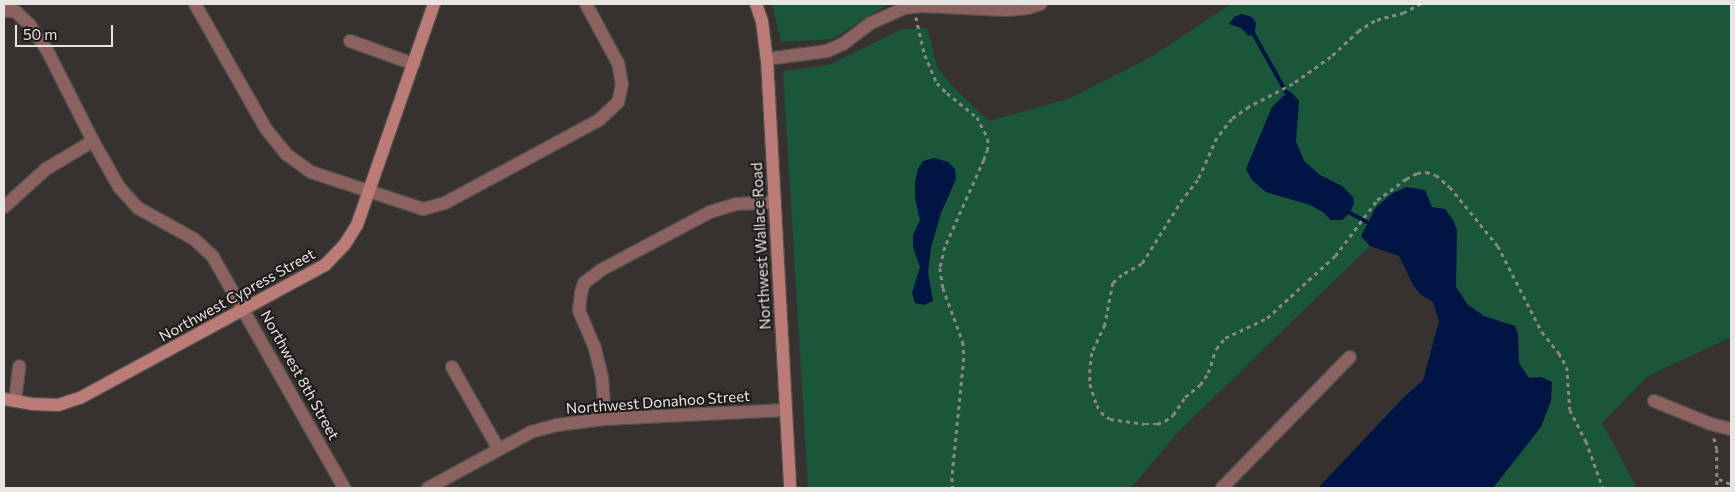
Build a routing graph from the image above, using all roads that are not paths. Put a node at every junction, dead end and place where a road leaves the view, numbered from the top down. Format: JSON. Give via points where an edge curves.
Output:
{"nodes":[{"id":1,"x":196,"y":4,"type":"edge"},
{"id":2,"x":434,"y":4,"type":"edge"},
{"id":3,"x":586,"y":4,"type":"edge"},
{"id":4,"x":756,"y":4,"type":"edge"},
{"id":5,"x":1040,"y":4,"type":"edge"},
{"id":6,"x":4,"y":11,"type":"edge"},
{"id":7,"x":350,"y":41,"type":"dead end"},
{"id":8,"x":768,"y":59,"type":"junction"},
{"id":9,"x":414,"y":64,"type":"junction"},
{"id":10,"x":93,"y":142,"type":"junction"},
{"id":11,"x":369,"y":192,"type":"junction"},
{"id":12,"x":775,"y":202,"type":"junction"},
{"id":13,"x":4,"y":207,"type":"edge"},
{"id":14,"x":245,"y":310,"type":"junction"},
{"id":15,"x":1350,"y":356,"type":"dead end"},
{"id":16,"x":19,"y":366,"type":"dead end"},
{"id":17,"x":452,"y":367,"type":"dead end"},
{"id":18,"x":9,"y":400,"type":"edge"},
{"id":19,"x":1654,"y":401,"type":"dead end"},
{"id":20,"x":786,"y":410,"type":"junction"},
{"id":21,"x":605,"y":419,"type":"junction"},
{"id":22,"x":1731,"y":429,"type":"edge"},
{"id":23,"x":498,"y":448,"type":"junction"},
{"id":24,"x":344,"y":488,"type":"edge"},
{"id":25,"x":428,"y":488,"type":"edge"},
{"id":26,"x":790,"y":488,"type":"edge"},
{"id":27,"x":1222,"y":488,"type":"edge"}],
"edges":[{"from":1,"to":11,"type":"street","via":[[266,129],[286,154],[311,172]]},
{"from":2,"to":9,"type":"street","name":"Northwest Cypress Street"},
{"from":3,"to":11,"type":"street","via":[[618,63],[622,84],[618,102],[610,112],[445,203],[423,209]]},
{"from":4,"to":8,"type":"street","name":"Northwest Wallace Road"},
{"from":5,"to":8,"type":"street","via":[[1006,10],[914,7],[886,15],[827,52]]},
{"from":6,"to":10,"type":"street","name":"Northwest 8th Street","via":[[15,12],[30,25],[47,50]]},
{"from":7,"to":9,"type":"street"},
{"from":8,"to":12,"type":"street","name":"Northwest Wallace Road"},
{"from":9,"to":11,"type":"street","name":"Northwest Cypress Street"},
{"from":10,"to":13,"type":"street","via":[[46,169]]},
{"from":10,"to":14,"type":"street","name":"Northwest 8th Street","via":[[119,187],[138,208],[194,239],[213,257]]},
{"from":11,"to":14,"type":"street","name":"Northwest Cypress Street","via":[[357,224],[345,244],[325,265]]},
{"from":12,"to":20,"type":"street","name":"Northwest Wallace Road"},
{"from":12,"to":21,"type":"street","via":[[737,204],[710,212],[601,270],[584,283],[579,310],[602,377]]},
{"from":14,"to":18,"type":"street","name":"Northwest Cypress Street","via":[[80,398],[58,405]]},
{"from":14,"to":24,"type":"street","name":"Northwest 8th Street"},
{"from":15,"to":27,"type":"street"},
{"from":16,"to":18,"type":"street","name":"Northwest Cypress Street"},
{"from":17,"to":23,"type":"street"},
{"from":19,"to":22,"type":"street"},
{"from":20,"to":21,"type":"street","name":"Northwest Donahoo Street"},
{"from":20,"to":26,"type":"street","name":"Northwest Wallace Road"},
{"from":21,"to":23,"type":"street","name":"Northwest Donahoo Street","via":[[531,432]]},
{"from":23,"to":25,"type":"street","name":"Northwest Donahoo Street"}]}
